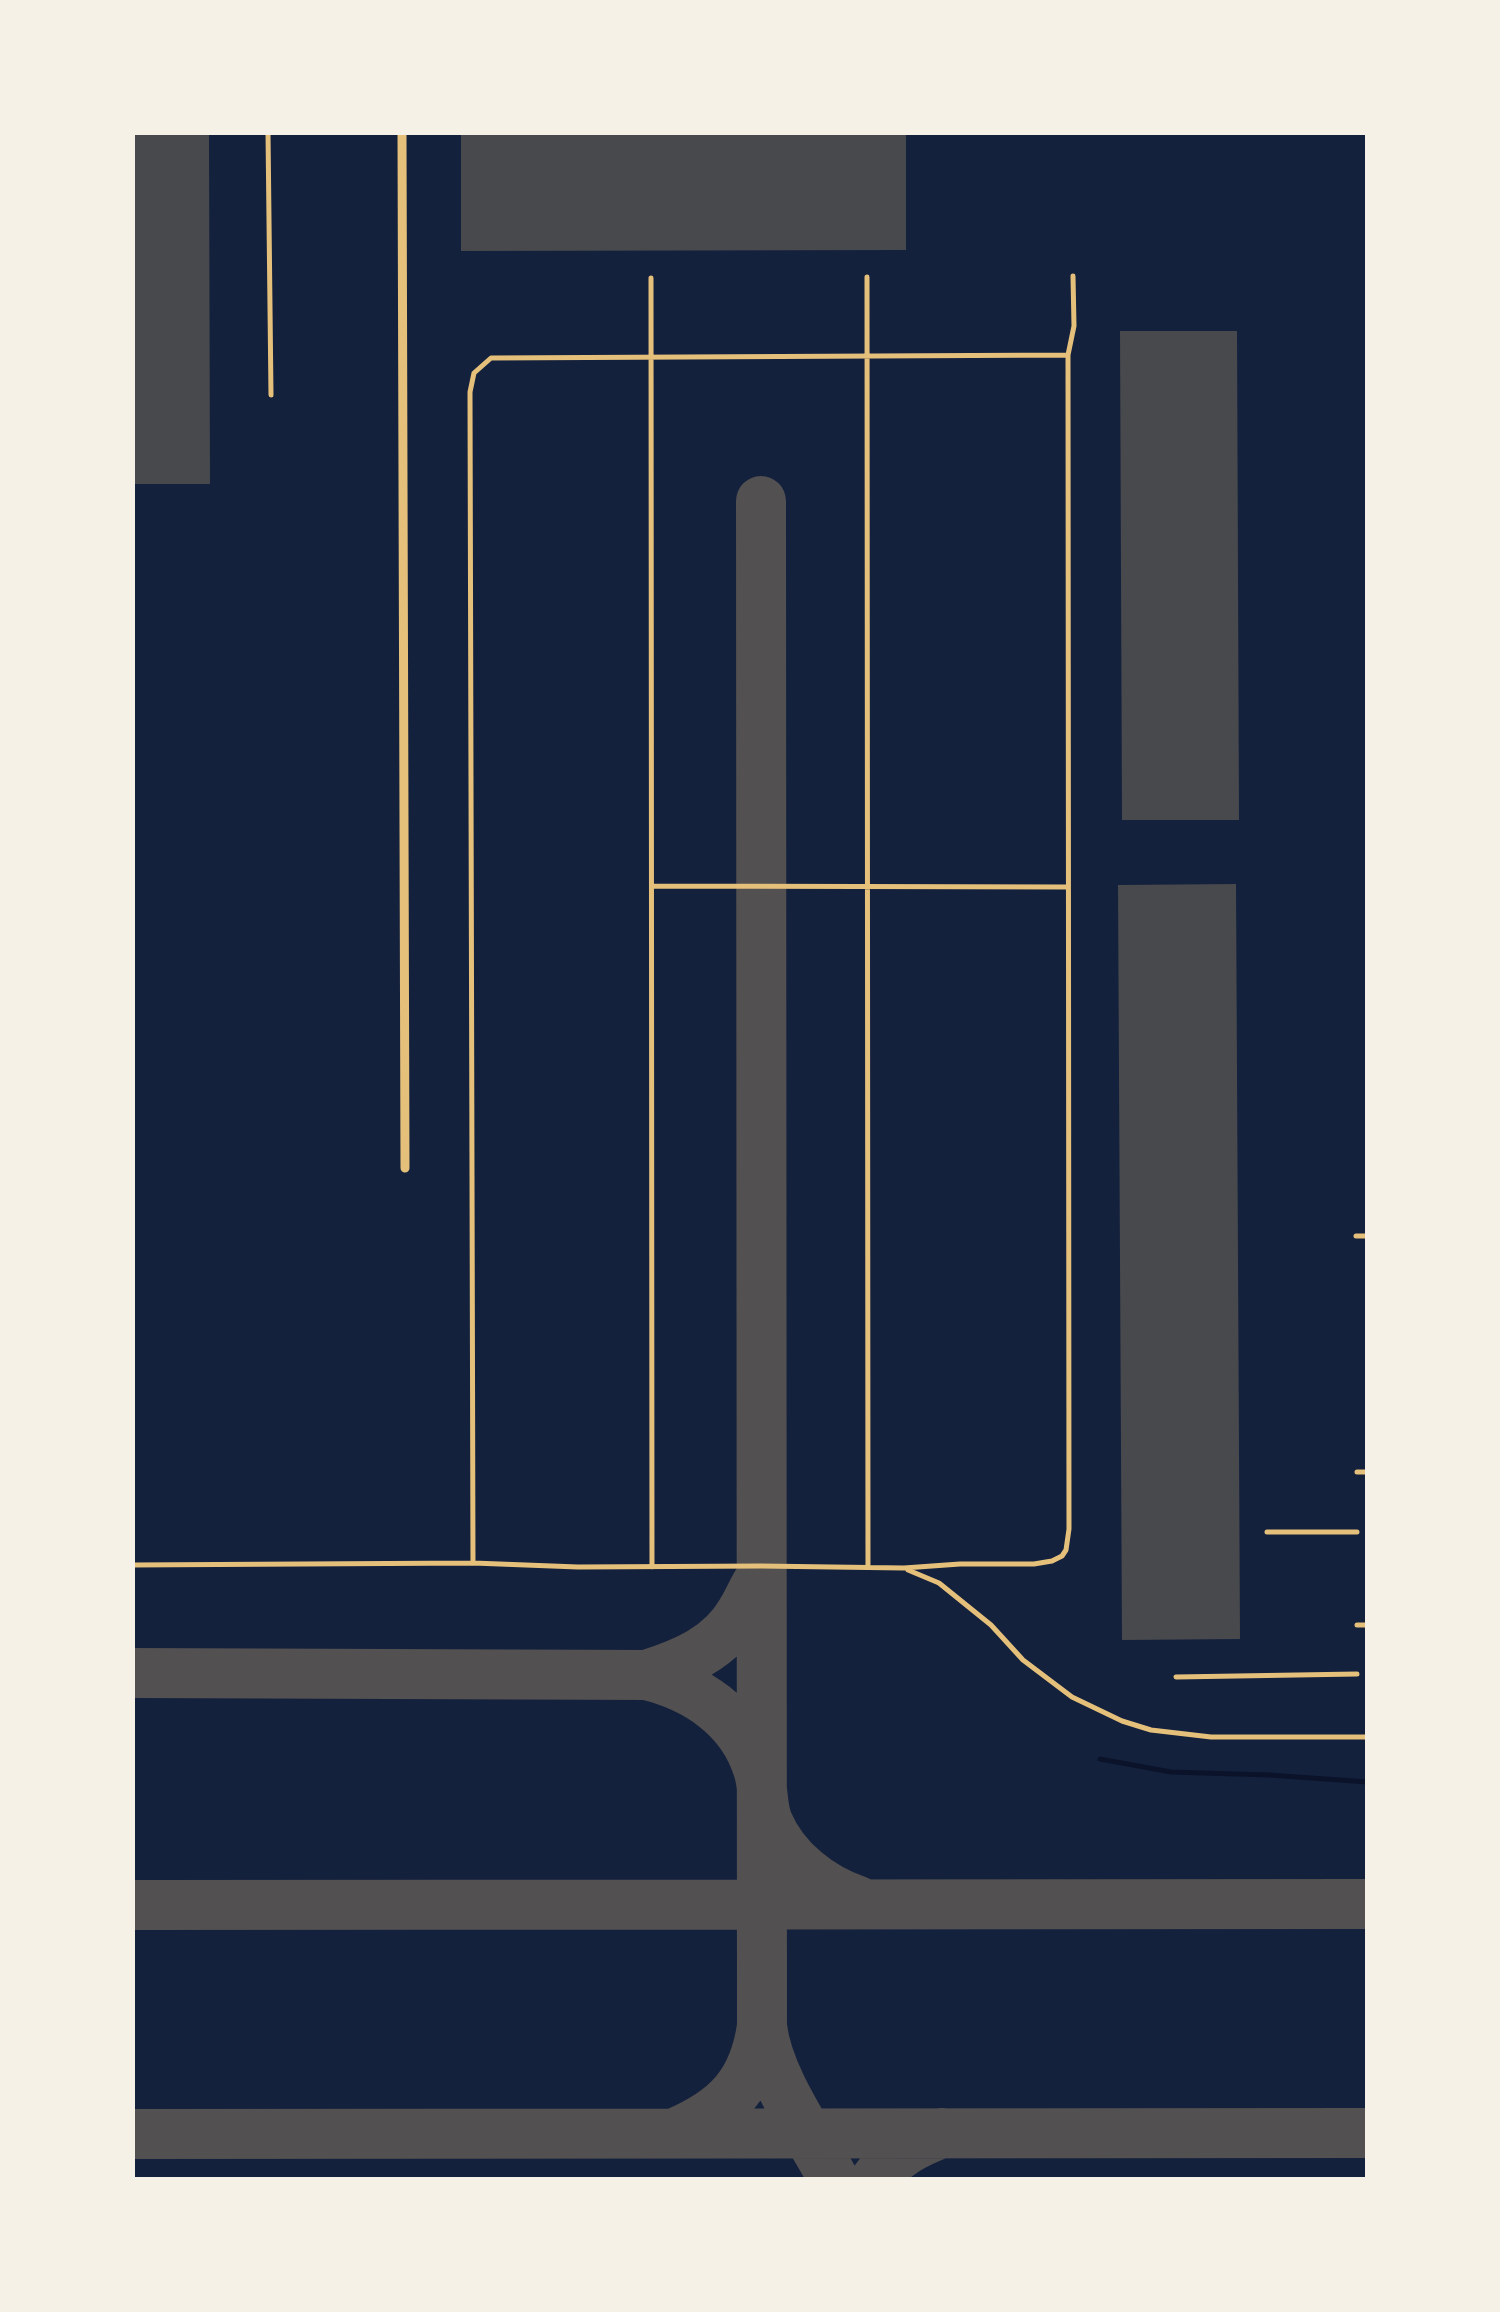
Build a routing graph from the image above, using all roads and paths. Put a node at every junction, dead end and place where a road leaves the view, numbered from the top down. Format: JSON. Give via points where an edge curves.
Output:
{"nodes":[{"id":1,"x":268,"y":132,"type":"edge"},
{"id":2,"x":402,"y":132,"type":"edge"},
{"id":3,"x":1073,"y":276,"type":"dead end"},
{"id":4,"x":868,"y":277,"type":"dead end"},
{"id":5,"x":651,"y":278,"type":"dead end"},
{"id":6,"x":1068,"y":356,"type":"junction"},
{"id":7,"x":651,"y":358,"type":"junction"},
{"id":8,"x":868,"y":358,"type":"junction"},
{"id":9,"x":271,"y":395,"type":"dead end"},
{"id":10,"x":652,"y":886,"type":"junction"},
{"id":11,"x":868,"y":886,"type":"junction"},
{"id":12,"x":1068,"y":887,"type":"junction"},
{"id":13,"x":405,"y":1168,"type":"dead end"},
{"id":14,"x":1356,"y":1236,"type":"dead end"},
{"id":15,"x":1368,"y":1236,"type":"edge"},
{"id":16,"x":1357,"y":1472,"type":"dead end"},
{"id":17,"x":1368,"y":1472,"type":"edge"},
{"id":18,"x":1268,"y":1532,"type":"dead end"},
{"id":19,"x":1356,"y":1532,"type":"dead end"},
{"id":20,"x":472,"y":1563,"type":"junction"},
{"id":21,"x":132,"y":1565,"type":"edge"},
{"id":22,"x":652,"y":1567,"type":"junction"},
{"id":23,"x":868,"y":1567,"type":"junction"},
{"id":24,"x":904,"y":1568,"type":"junction"},
{"id":25,"x":1357,"y":1626,"type":"dead end"},
{"id":26,"x":1368,"y":1626,"type":"edge"},
{"id":27,"x":1356,"y":1674,"type":"dead end"},
{"id":28,"x":1176,"y":1677,"type":"dead end"},
{"id":29,"x":1368,"y":1737,"type":"edge"}],
"edges":[{"from":1,"to":9,"type":"lane"},
{"from":2,"to":13,"type":"street"},
{"from":3,"to":6,"type":"lane"},
{"from":4,"to":8,"type":"lane"},
{"from":5,"to":7,"type":"lane"},
{"from":6,"to":8,"type":"lane"},
{"from":6,"to":12,"type":"lane"},
{"from":7,"to":8,"type":"lane"},
{"from":7,"to":10,"type":"lane"},
{"from":7,"to":20,"type":"lane","via":[[491,358],[471,382]]},
{"from":8,"to":11,"type":"lane"},
{"from":10,"to":11,"type":"lane"},
{"from":10,"to":22,"type":"lane"},
{"from":11,"to":12,"type":"lane"},
{"from":11,"to":23,"type":"lane"},
{"from":12,"to":24,"type":"lane","via":[[1066,1550],[1052,1562]]},
{"from":14,"to":15,"type":"lane"},
{"from":16,"to":17,"type":"lane"},
{"from":18,"to":19,"type":"lane"},
{"from":20,"to":21,"type":"lane"},
{"from":20,"to":22,"type":"lane"},
{"from":22,"to":23,"type":"lane"},
{"from":23,"to":24,"type":"lane"},
{"from":24,"to":29,"type":"lane","via":[[939,1583],[1072,1696],[1122,1721],[1211,1737]]},
{"from":25,"to":26,"type":"lane"},
{"from":27,"to":28,"type":"lane"}]}
